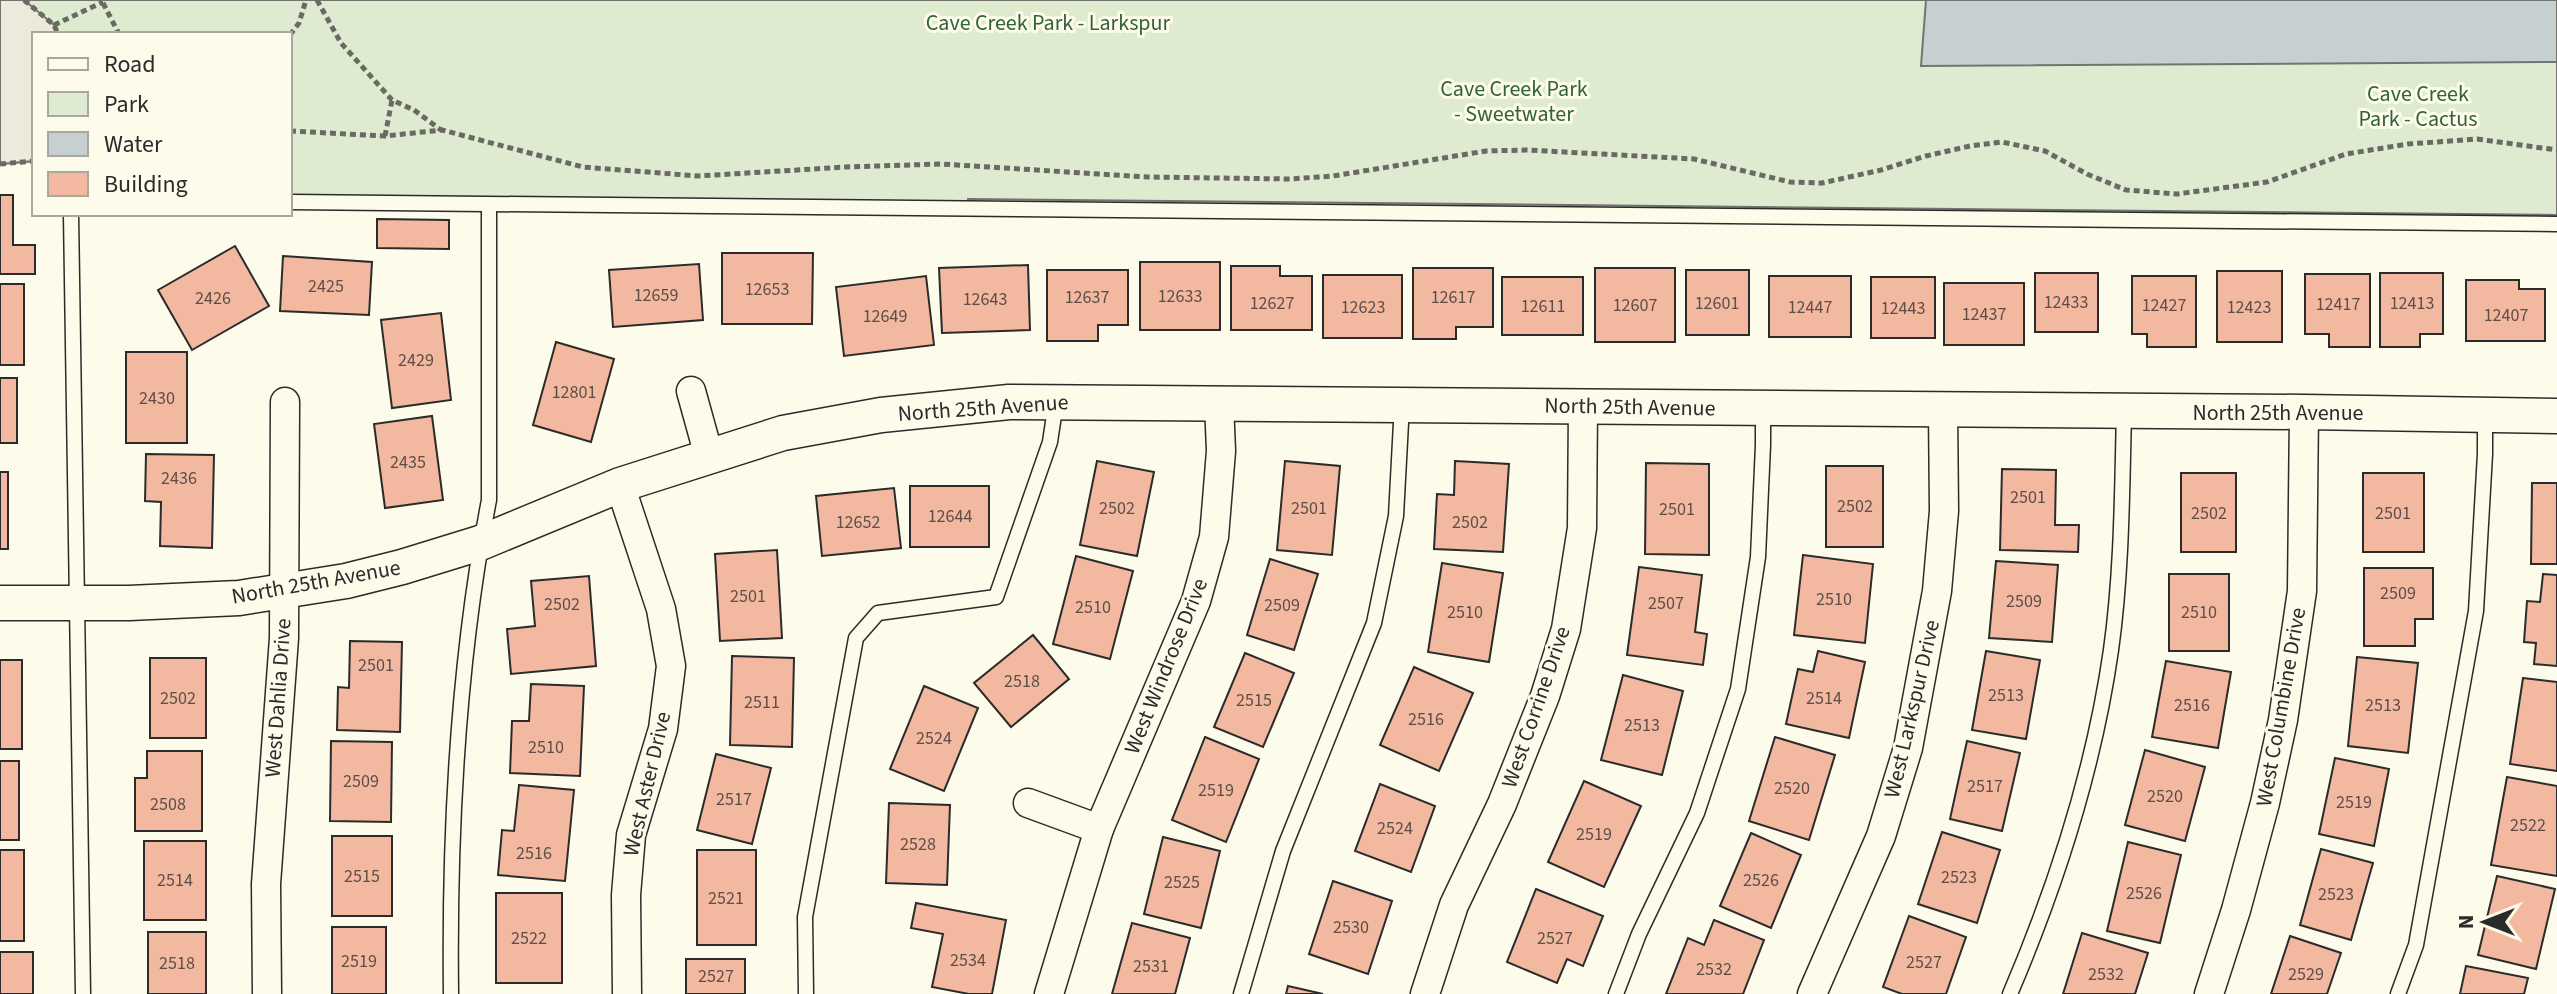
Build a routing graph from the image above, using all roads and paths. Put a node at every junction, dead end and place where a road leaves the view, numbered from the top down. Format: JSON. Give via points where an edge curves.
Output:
{"nodes":[{"id":1,"x":24,"y":0,"type":"edge"},
{"id":2,"x":306,"y":0,"type":"edge"},
{"id":3,"x":317,"y":0,"type":"edge"},
{"id":4,"x":103,"y":1,"type":"edge"},
{"id":5,"x":54,"y":25,"type":"junction"},
{"id":6,"x":57,"y":32,"type":"edge"},
{"id":7,"x":118,"y":32,"type":"edge"},
{"id":8,"x":292,"y":32,"type":"edge"},
{"id":9,"x":392,"y":100,"type":"junction"},
{"id":10,"x":442,"y":130,"type":"junction"},
{"id":11,"x":292,"y":131,"type":"edge"},
{"id":12,"x":385,"y":136,"type":"junction"},
{"id":13,"x":2557,"y":150,"type":"edge"},
{"id":14,"x":32,"y":161,"type":"edge"},
{"id":15,"x":0,"y":164,"type":"edge"},
{"id":16,"x":292,"y":202,"type":"edge"},
{"id":17,"x":489,"y":205,"type":"junction"},
{"id":18,"x":71,"y":216,"type":"edge"},
{"id":19,"x":2557,"y":224,"type":"edge"},
{"id":20,"x":691,"y":391,"type":"dead end"},
{"id":21,"x":285,"y":402,"type":"dead end"},
{"id":22,"x":1056,"y":402,"type":"junction"},
{"id":23,"x":1219,"y":403,"type":"junction"},
{"id":24,"x":1402,"y":404,"type":"junction"},
{"id":25,"x":1583,"y":406,"type":"junction"},
{"id":26,"x":1763,"y":408,"type":"junction"},
{"id":27,"x":1943,"y":409,"type":"junction"},
{"id":28,"x":2124,"y":412,"type":"junction"},
{"id":29,"x":2304,"y":412,"type":"junction"},
{"id":30,"x":2485,"y":415,"type":"junction"},
{"id":31,"x":2557,"y":416,"type":"edge"},
{"id":32,"x":709,"y":456,"type":"junction"},
{"id":33,"x":620,"y":485,"type":"junction"},
{"id":34,"x":480,"y":543,"type":"junction"},
{"id":35,"x":284,"y":590,"type":"junction"},
{"id":36,"x":78,"y":602,"type":"junction"},
{"id":37,"x":0,"y":603,"type":"edge"},
{"id":38,"x":1028,"y":803,"type":"dead end"},
{"id":39,"x":1099,"y":829,"type":"junction"},
{"id":40,"x":83,"y":994,"type":"edge"},
{"id":41,"x":267,"y":994,"type":"edge"},
{"id":42,"x":451,"y":994,"type":"edge"},
{"id":43,"x":627,"y":994,"type":"edge"},
{"id":44,"x":806,"y":994,"type":"edge"},
{"id":45,"x":1049,"y":994,"type":"edge"},
{"id":46,"x":1241,"y":994,"type":"edge"},
{"id":47,"x":1425,"y":994,"type":"edge"},
{"id":48,"x":1616,"y":994,"type":"edge"},
{"id":49,"x":1812,"y":994,"type":"edge"},
{"id":50,"x":2010,"y":994,"type":"edge"},
{"id":51,"x":2209,"y":994,"type":"edge"},
{"id":52,"x":2398,"y":994,"type":"edge"}],
"edges":[{"from":1,"to":5,"type":"path"},
{"from":2,"to":8,"type":"path"},
{"from":3,"to":9,"type":"path","via":[[341,43]]},
{"from":4,"to":5,"type":"path"},
{"from":4,"to":7,"type":"path"},
{"from":5,"to":6,"type":"path"},
{"from":9,"to":10,"type":"path"},
{"from":9,"to":12,"type":"path"},
{"from":10,"to":12,"type":"path"},
{"from":10,"to":13,"type":"path","via":[[583,167],[698,176],[941,164],[1147,177],[1290,179],[1527,150],[1694,159],[1790,182],[1822,183],[2002,142],[2045,151],[2126,190],[2177,194],[2267,182],[2346,154],[2408,144],[2477,139]]},
{"from":11,"to":12,"type":"path"},
{"from":14,"to":15,"type":"path"},
{"from":16,"to":17,"type":"lane"},
{"from":17,"to":19,"type":"lane"},
{"from":17,"to":34,"type":"lane","via":[[490,464]]},
{"from":18,"to":36,"type":"lane"},
{"from":20,"to":32,"type":"street"},
{"from":21,"to":35,"type":"street","name":"West Dahlia Drive"},
{"from":22,"to":23,"type":"street","name":"North 25th Avenue"},
{"from":22,"to":32,"type":"street","name":"North 25th Avenue","via":[[881,415],[783,433]]},
{"from":22,"to":44,"type":"lane","via":[[1050,442],[996,597],[878,613],[856,638],[805,917]]},
{"from":23,"to":24,"type":"street","name":"North 25th Avenue"},
{"from":23,"to":39,"type":"street","name":"West Windrose Drive","via":[[1214,537],[1196,601]]},
{"from":24,"to":25,"type":"street","name":"North 25th Avenue"},
{"from":24,"to":46,"type":"lane","via":[[1396,516],[1374,623],[1283,851]]},
{"from":25,"to":26,"type":"street","name":"North 25th Avenue"},
{"from":25,"to":47,"type":"street","name":"West Corrine Drive","via":[[1582,528],[1566,629],[1502,804],[1454,905]]},
{"from":26,"to":27,"type":"street","name":"North 25th Avenue"},
{"from":26,"to":48,"type":"lane","via":[[1758,557],[1738,689],[1697,813]]},
{"from":27,"to":28,"type":"street","name":"North 25th Avenue"},
{"from":27,"to":49,"type":"street","name":"West Larkspur Drive","via":[[1944,511],[1937,591],[1908,748],[1881,836]]},
{"from":28,"to":29,"type":"street","name":"North 25th Avenue"},
{"from":28,"to":50,"type":"lane","via":[[2111,650],[2091,753],[2064,855]]},
{"from":29,"to":30,"type":"street","name":"North 25th Avenue"},
{"from":29,"to":51,"type":"street","name":"West Columbine Drive","via":[[2302,591],[2283,720],[2265,803]]},
{"from":30,"to":31,"type":"street","name":"North 25th Avenue"},
{"from":30,"to":52,"type":"lane","via":[[2476,611],[2416,945]]},
{"from":32,"to":33,"type":"street","name":"North 25th Avenue"},
{"from":33,"to":34,"type":"street","name":"North 25th Avenue"},
{"from":33,"to":43,"type":"street","name":"West Aster Drive","via":[[661,609],[671,666],[663,729],[631,835]]},
{"from":34,"to":35,"type":"street","name":"North 25th Avenue","via":[[346,581]]},
{"from":34,"to":42,"type":"lane","via":[[458,742]]},
{"from":35,"to":36,"type":"street","name":"North 25th Avenue","via":[[192,601]]},
{"from":35,"to":41,"type":"street","name":"West Dahlia Drive","via":[[266,884]]},
{"from":36,"to":37,"type":"street","name":"North 25th Avenue"},
{"from":36,"to":40,"type":"lane"},
{"from":38,"to":39,"type":"street"},
{"from":39,"to":45,"type":"street","name":"West Windrose Drive"}]}
